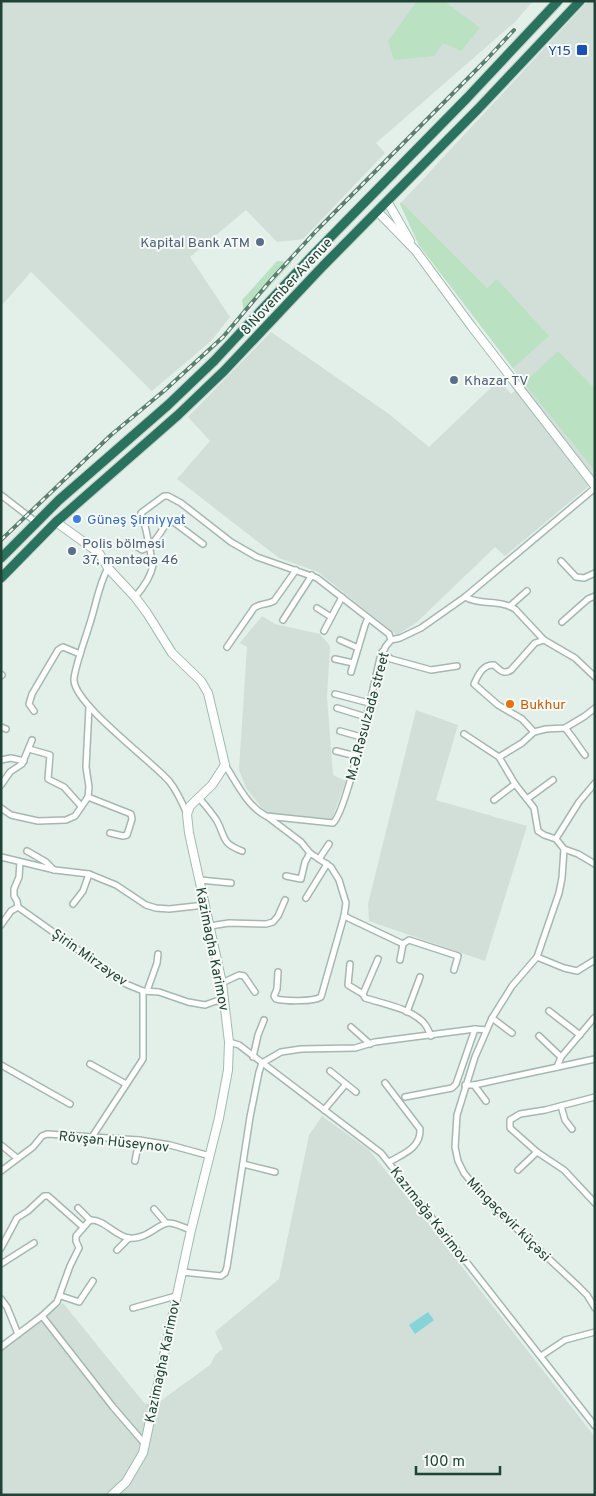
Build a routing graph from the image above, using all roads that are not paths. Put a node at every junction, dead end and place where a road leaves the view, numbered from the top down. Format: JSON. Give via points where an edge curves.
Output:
{"nodes":[{"id":1,"x":558,"y":1,"type":"edge"},
{"id":2,"x":580,"y":1,"type":"edge"},
{"id":3,"x":376,"y":189,"type":"junction"},
{"id":4,"x":366,"y":199,"type":"junction"},
{"id":5,"x":387,"y":201,"type":"junction"},
{"id":6,"x":377,"y":210,"type":"junction"},
{"id":7,"x":416,"y":251,"type":"junction"},
{"id":8,"x":595,"y":487,"type":"edge"},
{"id":9,"x":1,"y":495,"type":"edge"},
{"id":10,"x":36,"y":522,"type":"junction"},
{"id":11,"x":56,"y":522,"type":"junction"},
{"id":12,"x":128,"y":542,"type":"dead end"},
{"id":13,"x":204,"y":544,"type":"dead end"},
{"id":14,"x":148,"y":548,"type":"junction"},
{"id":15,"x":1,"y":558,"type":"edge"},
{"id":16,"x":561,"y":562,"type":"dead end"},
{"id":17,"x":108,"y":568,"type":"junction"},
{"id":18,"x":296,"y":570,"type":"junction"},
{"id":19,"x":595,"y":573,"type":"edge"},
{"id":20,"x":312,"y":575,"type":"junction"},
{"id":21,"x":1,"y":578,"type":"edge"},
{"id":22,"x":527,"y":591,"type":"dead end"},
{"id":23,"x":595,"y":596,"type":"edge"},
{"id":24,"x":135,"y":597,"type":"junction"},
{"id":25,"x":342,"y":597,"type":"junction"},
{"id":26,"x":465,"y":597,"type":"junction"},
{"id":27,"x":510,"y":606,"type":"junction"},
{"id":28,"x":317,"y":608,"type":"dead end"},
{"id":29,"x":331,"y":617,"type":"junction"},
{"id":30,"x":368,"y":618,"type":"junction"},
{"id":31,"x":283,"y":620,"type":"dead end"},
{"id":32,"x":562,"y":622,"type":"dead end"},
{"id":33,"x":324,"y":631,"type":"dead end"},
{"id":34,"x":340,"y":640,"type":"dead end"},
{"id":35,"x":391,"y":640,"type":"junction"},
{"id":36,"x":544,"y":640,"type":"junction"},
{"id":37,"x":227,"y":646,"type":"dead end"},
{"id":38,"x":358,"y":648,"type":"junction"},
{"id":39,"x":382,"y":652,"type":"junction"},
{"id":40,"x":80,"y":654,"type":"junction"},
{"id":41,"x":335,"y":659,"type":"dead end"},
{"id":42,"x":353,"y":663,"type":"junction"},
{"id":43,"x":457,"y":666,"type":"dead end"},
{"id":44,"x":351,"y":672,"type":"dead end"},
{"id":45,"x":595,"y":677,"type":"edge"},
{"id":46,"x":335,"y":694,"type":"dead end"},
{"id":47,"x":369,"y":703,"type":"junction"},
{"id":48,"x":89,"y":707,"type":"junction"},
{"id":49,"x":337,"y":708,"type":"dead end"},
{"id":50,"x":595,"y":708,"type":"edge"},
{"id":51,"x":34,"y":711,"type":"dead end"},
{"id":52,"x":366,"y":717,"type":"junction"},
{"id":53,"x":565,"y":728,"type":"junction"},
{"id":54,"x":340,"y":731,"type":"dead end"},
{"id":55,"x":534,"y":732,"type":"junction"},
{"id":56,"x":464,"y":734,"type":"dead end"},
{"id":57,"x":361,"y":737,"type":"junction"},
{"id":58,"x":32,"y":740,"type":"dead end"},
{"id":59,"x":29,"y":749,"type":"junction"},
{"id":60,"x":336,"y":750,"type":"dead end"},
{"id":61,"x":585,"y":755,"type":"dead end"},
{"id":62,"x":356,"y":756,"type":"junction"},
{"id":63,"x":499,"y":757,"type":"junction"},
{"id":64,"x":1,"y":760,"type":"edge"},
{"id":65,"x":24,"y":761,"type":"junction"},
{"id":66,"x":225,"y":765,"type":"junction"},
{"id":67,"x":554,"y":780,"type":"dead end"},
{"id":68,"x":595,"y":783,"type":"edge"},
{"id":69,"x":515,"y":784,"type":"junction"},
{"id":70,"x":1,"y":785,"type":"edge"},
{"id":71,"x":88,"y":797,"type":"junction"},
{"id":72,"x":199,"y":798,"type":"junction"},
{"id":73,"x":527,"y":799,"type":"junction"},
{"id":74,"x":494,"y":800,"type":"dead end"},
{"id":75,"x":81,"y":806,"type":"junction"},
{"id":76,"x":1,"y":808,"type":"edge"},
{"id":77,"x":187,"y":814,"type":"junction"},
{"id":78,"x":266,"y":816,"type":"junction"},
{"id":79,"x":110,"y":833,"type":"dead end"},
{"id":80,"x":556,"y":839,"type":"junction"},
{"id":81,"x":329,"y":844,"type":"dead end"},
{"id":82,"x":564,"y":849,"type":"junction"},
{"id":83,"x":27,"y":851,"type":"dead end"},
{"id":84,"x":242,"y":851,"type":"dead end"},
{"id":85,"x":310,"y":853,"type":"junction"},
{"id":86,"x":1,"y":857,"type":"edge"},
{"id":87,"x":319,"y":859,"type":"junction"},
{"id":88,"x":20,"y":862,"type":"junction"},
{"id":89,"x":327,"y":864,"type":"junction"},
{"id":90,"x":595,"y":864,"type":"edge"},
{"id":91,"x":55,"y":870,"type":"junction"},
{"id":92,"x":89,"y":874,"type":"junction"},
{"id":93,"x":286,"y":876,"type":"dead end"},
{"id":94,"x":200,"y":880,"type":"junction"},
{"id":95,"x":231,"y":882,"type":"dead end"},
{"id":96,"x":306,"y":898,"type":"dead end"},
{"id":97,"x":285,"y":900,"type":"dead end"},
{"id":98,"x":73,"y":904,"type":"dead end"},
{"id":99,"x":205,"y":905,"type":"junction"},
{"id":100,"x":18,"y":907,"type":"junction"},
{"id":101,"x":4,"y":916,"type":"edge"},
{"id":102,"x":344,"y":916,"type":"junction"},
{"id":103,"x":1,"y":925,"type":"edge"},
{"id":104,"x":210,"y":926,"type":"junction"},
{"id":105,"x":403,"y":944,"type":"junction"},
{"id":106,"x":158,"y":954,"type":"dead end"},
{"id":107,"x":537,"y":957,"type":"junction"},
{"id":108,"x":378,"y":959,"type":"dead end"},
{"id":109,"x":400,"y":960,"type":"dead end"},
{"id":110,"x":595,"y":960,"type":"edge"},
{"id":111,"x":350,"y":964,"type":"dead end"},
{"id":112,"x":454,"y":970,"type":"dead end"},
{"id":113,"x":278,"y":972,"type":"dead end"},
{"id":114,"x":420,"y":977,"type":"dead end"},
{"id":115,"x":222,"y":983,"type":"junction"},
{"id":116,"x":145,"y":991,"type":"junction"},
{"id":117,"x":255,"y":992,"type":"dead end"},
{"id":118,"x":363,"y":994,"type":"junction"},
{"id":119,"x":224,"y":1002,"type":"junction"},
{"id":120,"x":549,"y":1011,"type":"dead end"},
{"id":121,"x":407,"y":1012,"type":"junction"},
{"id":122,"x":492,"y":1018,"type":"junction"},
{"id":123,"x":594,"y":1018,"type":"edge"},
{"id":124,"x":264,"y":1020,"type":"dead end"},
{"id":125,"x":351,"y":1026,"type":"dead end"},
{"id":126,"x":475,"y":1029,"type":"junction"},
{"id":127,"x":486,"y":1030,"type":"junction"},
{"id":128,"x":512,"y":1033,"type":"dead end"},
{"id":129,"x":580,"y":1035,"type":"junction"},
{"id":130,"x":431,"y":1036,"type":"junction"},
{"id":131,"x":539,"y":1036,"type":"dead end"},
{"id":132,"x":229,"y":1042,"type":"junction"},
{"id":133,"x":370,"y":1044,"type":"junction"},
{"id":134,"x":253,"y":1057,"type":"junction"},
{"id":135,"x":561,"y":1057,"type":"junction"},
{"id":136,"x":595,"y":1059,"type":"edge"},
{"id":137,"x":262,"y":1063,"type":"junction"},
{"id":138,"x":90,"y":1064,"type":"dead end"},
{"id":139,"x":1,"y":1065,"type":"edge"},
{"id":140,"x":558,"y":1067,"type":"junction"},
{"id":141,"x":330,"y":1071,"type":"dead end"},
{"id":142,"x":385,"y":1083,"type":"dead end"},
{"id":143,"x":126,"y":1084,"type":"junction"},
{"id":144,"x":345,"y":1085,"type":"junction"},
{"id":145,"x":465,"y":1085,"type":"junction"},
{"id":146,"x":474,"y":1085,"type":"junction"},
{"id":147,"x":356,"y":1092,"type":"dead end"},
{"id":148,"x":405,"y":1097,"type":"dead end"},
{"id":149,"x":595,"y":1097,"type":"edge"},
{"id":150,"x":486,"y":1101,"type":"dead end"},
{"id":151,"x":70,"y":1104,"type":"dead end"},
{"id":152,"x":561,"y":1106,"type":"junction"},
{"id":153,"x":324,"y":1110,"type":"junction"},
{"id":154,"x":572,"y":1129,"type":"dead end"},
{"id":155,"x":92,"y":1137,"type":"junction"},
{"id":156,"x":139,"y":1140,"type":"junction"},
{"id":157,"x":1,"y":1145,"type":"edge"},
{"id":158,"x":537,"y":1152,"type":"junction"},
{"id":159,"x":210,"y":1156,"type":"junction"},
{"id":160,"x":17,"y":1158,"type":"junction"},
{"id":161,"x":135,"y":1161,"type":"dead end"},
{"id":162,"x":389,"y":1162,"type":"junction"},
{"id":163,"x":243,"y":1164,"type":"junction"},
{"id":164,"x":1,"y":1170,"type":"edge"},
{"id":165,"x":518,"y":1170,"type":"dead end"},
{"id":166,"x":275,"y":1172,"type":"dead end"},
{"id":167,"x":595,"y":1203,"type":"edge"},
{"id":168,"x":78,"y":1208,"type":"dead end"},
{"id":169,"x":154,"y":1209,"type":"dead end"},
{"id":170,"x":90,"y":1220,"type":"junction"},
{"id":171,"x":166,"y":1223,"type":"junction"},
{"id":172,"x":83,"y":1228,"type":"junction"},
{"id":173,"x":191,"y":1230,"type":"junction"},
{"id":174,"x":129,"y":1238,"type":"junction"},
{"id":175,"x":34,"y":1243,"type":"dead end"},
{"id":176,"x":1,"y":1248,"type":"edge"},
{"id":177,"x":117,"y":1250,"type":"dead end"},
{"id":178,"x":1,"y":1264,"type":"edge"},
{"id":179,"x":182,"y":1272,"type":"junction"},
{"id":180,"x":93,"y":1281,"type":"dead end"},
{"id":181,"x":61,"y":1296,"type":"junction"},
{"id":182,"x":176,"y":1296,"type":"junction"},
{"id":183,"x":1,"y":1299,"type":"edge"},
{"id":184,"x":133,"y":1308,"type":"dead end"},
{"id":185,"x":595,"y":1308,"type":"edge"},
{"id":186,"x":42,"y":1316,"type":"junction"},
{"id":187,"x":595,"y":1332,"type":"edge"},
{"id":188,"x":18,"y":1334,"type":"junction"},
{"id":189,"x":1,"y":1347,"type":"edge"},
{"id":190,"x":541,"y":1356,"type":"junction"},
{"id":191,"x":595,"y":1426,"type":"edge"},
{"id":192,"x":144,"y":1442,"type":"junction"},
{"id":193,"x":112,"y":1495,"type":"edge"}],
"edges":[{"from":1,"to":3,"type":"highway","name":"8 November Avenue"},
{"from":2,"to":5,"type":"highway","name":"8 November Avenue"},
{"from":3,"to":4,"type":"highway","name":"8 November Avenue"},
{"from":3,"to":5,"type":"highway"},
{"from":4,"to":6,"type":"highway"},
{"from":4,"to":10,"type":"highway","name":"8 November Avenue","via":[[214,361]]},
{"from":5,"to":6,"type":"highway","name":"8 November Avenue"},
{"from":5,"to":7,"type":"street"},
{"from":6,"to":7,"type":"street"},
{"from":6,"to":11,"type":"highway","name":"8 November Avenue","via":[[224,371]]},
{"from":7,"to":8,"type":"street"},
{"from":8,"to":26,"type":"street","name":"M.Ə.Rəsulzadə street"},
{"from":9,"to":10,"type":"street"},
{"from":10,"to":15,"type":"highway","name":"8 November Avenue"},
{"from":11,"to":17,"type":"street","via":[[99,553]]},
{"from":11,"to":21,"type":"highway","name":"8 November Avenue"},
{"from":12,"to":14,"type":"street","via":[[142,550]]},
{"from":13,"to":14,"type":"street","via":[[171,520]]},
{"from":14,"to":18,"type":"street","via":[[141,512],[168,496],[238,546],[265,560]]},
{"from":14,"to":24,"type":"street","via":[[152,570]]},
{"from":16,"to":19,"type":"street","via":[[576,577],[584,578]]},
{"from":17,"to":24,"type":"street"},
{"from":17,"to":40,"type":"street","via":[[98,590]]},
{"from":18,"to":20,"type":"street"},
{"from":18,"to":37,"type":"street","via":[[274,601],[254,608]]},
{"from":20,"to":25,"type":"street"},
{"from":20,"to":31,"type":"street"},
{"from":22,"to":27,"type":"street"},
{"from":23,"to":32,"type":"street"},
{"from":24,"to":66,"type":"street","via":[[172,653],[206,688]]},
{"from":25,"to":29,"type":"street"},
{"from":25,"to":30,"type":"street"},
{"from":26,"to":27,"type":"street","via":[[474,602]]},
{"from":26,"to":35,"type":"street","name":"M.Ə.Rəsulzadə street","via":[[421,628]]},
{"from":27,"to":36,"type":"street"},
{"from":28,"to":29,"type":"street"},
{"from":29,"to":33,"type":"street"},
{"from":30,"to":35,"type":"street","via":[[389,634]]},
{"from":30,"to":38,"type":"street"},
{"from":34,"to":38,"type":"street"},
{"from":35,"to":39,"type":"street","name":"M.Ə.Rəsulzadə street"},
{"from":36,"to":45,"type":"street","via":[[575,658]]},
{"from":36,"to":55,"type":"street","via":[[535,643],[507,673],[494,664],[483,667],[474,684],[498,705],[522,719]]},
{"from":38,"to":42,"type":"street"},
{"from":39,"to":43,"type":"street","via":[[391,659],[431,670]]},
{"from":39,"to":47,"type":"street","name":"M.Ə.Rəsulzadə street"},
{"from":40,"to":48,"type":"street","via":[[74,681],[78,693]]},
{"from":40,"to":51,"type":"street","via":[[60,648],[32,694],[29,704]]},
{"from":41,"to":42,"type":"street"},
{"from":42,"to":44,"type":"street"},
{"from":46,"to":47,"type":"street"},
{"from":47,"to":52,"type":"street","name":"M.Ə.Rəsulzadə street"},
{"from":48,"to":71,"type":"street"},
{"from":48,"to":77,"type":"street","via":[[164,776],[179,795]]},
{"from":49,"to":52,"type":"street"},
{"from":50,"to":53,"type":"street"},
{"from":52,"to":57,"type":"street","name":"M.Ə.Rəsulzadə street"},
{"from":53,"to":55,"type":"street"},
{"from":53,"to":61,"type":"street"},
{"from":54,"to":57,"type":"street"},
{"from":55,"to":63,"type":"street","via":[[522,744]]},
{"from":56,"to":63,"type":"street"},
{"from":57,"to":62,"type":"street","name":"M.Ə.Rəsulzadə street"},
{"from":58,"to":59,"type":"street"},
{"from":59,"to":65,"type":"street"},
{"from":59,"to":75,"type":"street","via":[[50,755],[48,779],[64,787]]},
{"from":60,"to":62,"type":"street"},
{"from":62,"to":78,"type":"street","name":"M.Ə.Rəsulzadə street","via":[[339,815],[333,823]]},
{"from":63,"to":69,"type":"street"},
{"from":64,"to":65,"type":"street"},
{"from":65,"to":70,"type":"street"},
{"from":66,"to":72,"type":"street"},
{"from":66,"to":78,"type":"street","via":[[249,802]]},
{"from":67,"to":73,"type":"street"},
{"from":68,"to":80,"type":"street"},
{"from":69,"to":73,"type":"street"},
{"from":69,"to":74,"type":"street"},
{"from":71,"to":75,"type":"street"},
{"from":71,"to":79,"type":"street","via":[[131,814],[127,835]]},
{"from":72,"to":77,"type":"street"},
{"from":72,"to":84,"type":"street","via":[[217,821],[226,843]]},
{"from":73,"to":80,"type":"street","via":[[534,808],[538,831]]},
{"from":75,"to":76,"type":"street","via":[[75,816],[66,820],[38,821],[11,815]]},
{"from":77,"to":94,"type":"street","name":"Kazimagha Karimov"},
{"from":78,"to":85,"type":"street","via":[[301,842]]},
{"from":80,"to":82,"type":"street"},
{"from":81,"to":87,"type":"street"},
{"from":82,"to":90,"type":"street"},
{"from":82,"to":107,"type":"street","name":"Mingəçevir küçəsi","via":[[559,893]]},
{"from":83,"to":91,"type":"street"},
{"from":85,"to":87,"type":"street"},
{"from":85,"to":93,"type":"street","via":[[301,879]]},
{"from":86,"to":88,"type":"street"},
{"from":87,"to":89,"type":"street"},
{"from":88,"to":91,"type":"street"},
{"from":88,"to":100,"type":"street","via":[[14,889]]},
{"from":89,"to":96,"type":"street"},
{"from":89,"to":102,"type":"street","via":[[339,880],[346,903]]},
{"from":91,"to":92,"type":"street"},
{"from":92,"to":98,"type":"street","via":[[83,892]]},
{"from":92,"to":99,"type":"street","via":[[156,908]]},
{"from":94,"to":95,"type":"street"},
{"from":94,"to":99,"type":"street","name":"Kazimagha Karimov"},
{"from":97,"to":104,"type":"street","via":[[273,922]]},
{"from":99,"to":104,"type":"street","name":"Kazimagha Karimov"},
{"from":100,"to":101,"type":"street"},
{"from":100,"to":116,"type":"street","name":"Şirin Mirzəyev","via":[[126,984]]},
{"from":101,"to":103,"type":"street"},
{"from":102,"to":105,"type":"street"},
{"from":102,"to":113,"type":"street","via":[[321,997],[317,1000],[276,999]]},
{"from":104,"to":115,"type":"street","name":"Kazimagha Karimov"},
{"from":105,"to":109,"type":"street"},
{"from":105,"to":112,"type":"street","via":[[409,940],[458,956]]},
{"from":106,"to":116,"type":"street"},
{"from":107,"to":110,"type":"street","via":[[577,971]]},
{"from":107,"to":122,"type":"street","name":"Mingəçevir küçəsi","via":[[512,986]]},
{"from":108,"to":118,"type":"street"},
{"from":111,"to":118,"type":"street","via":[[348,985]]},
{"from":114,"to":121,"type":"street"},
{"from":115,"to":117,"type":"street","via":[[244,976]]},
{"from":115,"to":119,"type":"street","name":"Kazimagha Karimov"},
{"from":116,"to":119,"type":"street","name":"Şirin Mirzəyev","via":[[204,1005]]},
{"from":116,"to":143,"type":"street","via":[[144,1054]]},
{"from":118,"to":121,"type":"street","via":[[365,998]]},
{"from":119,"to":132,"type":"street","name":"Kazimagha Karimov"},
{"from":120,"to":129,"type":"street"},
{"from":121,"to":130,"type":"street","via":[[423,1022]]},
{"from":122,"to":127,"type":"street","name":"Mingəçevir küçəsi"},
{"from":122,"to":128,"type":"street"},
{"from":123,"to":129,"type":"street"},
{"from":124,"to":134,"type":"street"},
{"from":125,"to":133,"type":"street"},
{"from":126,"to":127,"type":"street"},
{"from":126,"to":130,"type":"street"},
{"from":126,"to":148,"type":"street","via":[[452,1088]]},
{"from":127,"to":145,"type":"street","name":"Mingəçevir küçəsi"},
{"from":129,"to":135,"type":"street"},
{"from":130,"to":133,"type":"street"},
{"from":131,"to":135,"type":"street"},
{"from":132,"to":134,"type":"street","name":"Kazımağa Kərimov"},
{"from":132,"to":159,"type":"street","name":"Kazimagha Karimov","via":[[228,1070]]},
{"from":133,"to":137,"type":"street","via":[[355,1048],[282,1052]]},
{"from":134,"to":137,"type":"street","name":"Kazımağa Kərimov"},
{"from":135,"to":140,"type":"street"},
{"from":136,"to":140,"type":"street"},
{"from":137,"to":153,"type":"street","name":"Kazımağa Kərimov"},
{"from":137,"to":163,"type":"street"},
{"from":138,"to":143,"type":"street"},
{"from":139,"to":151,"type":"street"},
{"from":140,"to":146,"type":"street"},
{"from":141,"to":144,"type":"street"},
{"from":142,"to":162,"type":"street","via":[[420,1129],[414,1148]]},
{"from":143,"to":155,"type":"street"},
{"from":144,"to":147,"type":"street"},
{"from":144,"to":153,"type":"street"},
{"from":145,"to":146,"type":"street"},
{"from":145,"to":185,"type":"street","name":"Mingəçevir küçəsi","via":[[457,1115],[455,1147],[464,1173],[501,1215],[587,1295]]},
{"from":146,"to":150,"type":"street"},
{"from":149,"to":152,"type":"street"},
{"from":152,"to":154,"type":"street"},
{"from":152,"to":158,"type":"street","via":[[520,1114],[510,1120],[510,1128]]},
{"from":153,"to":162,"type":"street","name":"Kazımağa Kərimov"},
{"from":155,"to":156,"type":"street","name":"Rövşən Hüseynov"},
{"from":155,"to":160,"type":"street","name":"Rövşən Hüseynov","via":[[47,1134]]},
{"from":156,"to":159,"type":"street","name":"Rövşən Hüseynov"},
{"from":156,"to":161,"type":"street"},
{"from":157,"to":160,"type":"street"},
{"from":158,"to":165,"type":"street"},
{"from":158,"to":167,"type":"street","via":[[564,1170]]},
{"from":159,"to":173,"type":"street","name":"Kazimagha Karimov"},
{"from":160,"to":164,"type":"street","name":"Rövşən Hüseynov"},
{"from":162,"to":190,"type":"street","name":"Kazımağa Kərimov"},
{"from":163,"to":166,"type":"street"},
{"from":163,"to":179,"type":"street","via":[[225,1273],[221,1276]]},
{"from":168,"to":170,"type":"street"},
{"from":169,"to":171,"type":"street"},
{"from":170,"to":172,"type":"street"},
{"from":170,"to":174,"type":"street","via":[[97,1220]]},
{"from":171,"to":173,"type":"street"},
{"from":171,"to":174,"type":"street","via":[[144,1236]]},
{"from":172,"to":176,"type":"street","via":[[48,1196],[44,1196],[17,1218]]},
{"from":172,"to":181,"type":"street","via":[[76,1236],[79,1248]]},
{"from":173,"to":179,"type":"street","name":"Kazimagha Karimov"},
{"from":174,"to":177,"type":"street"},
{"from":175,"to":178,"type":"street"},
{"from":179,"to":182,"type":"street","name":"Kazimagha Karimov"},
{"from":180,"to":181,"type":"street","via":[[79,1302]]},
{"from":181,"to":186,"type":"street"},
{"from":182,"to":184,"type":"street"},
{"from":182,"to":192,"type":"street","name":"Kazimagha Karimov"},
{"from":183,"to":188,"type":"street"},
{"from":186,"to":188,"type":"street"},
{"from":186,"to":192,"type":"street"},
{"from":187,"to":190,"type":"street","via":[[565,1340]]},
{"from":188,"to":189,"type":"street"},
{"from":190,"to":191,"type":"street","name":"Kazımağa Kərimov"},
{"from":192,"to":193,"type":"street","name":"Kazimagha Karimov","via":[[143,1453],[126,1482]]}]}
